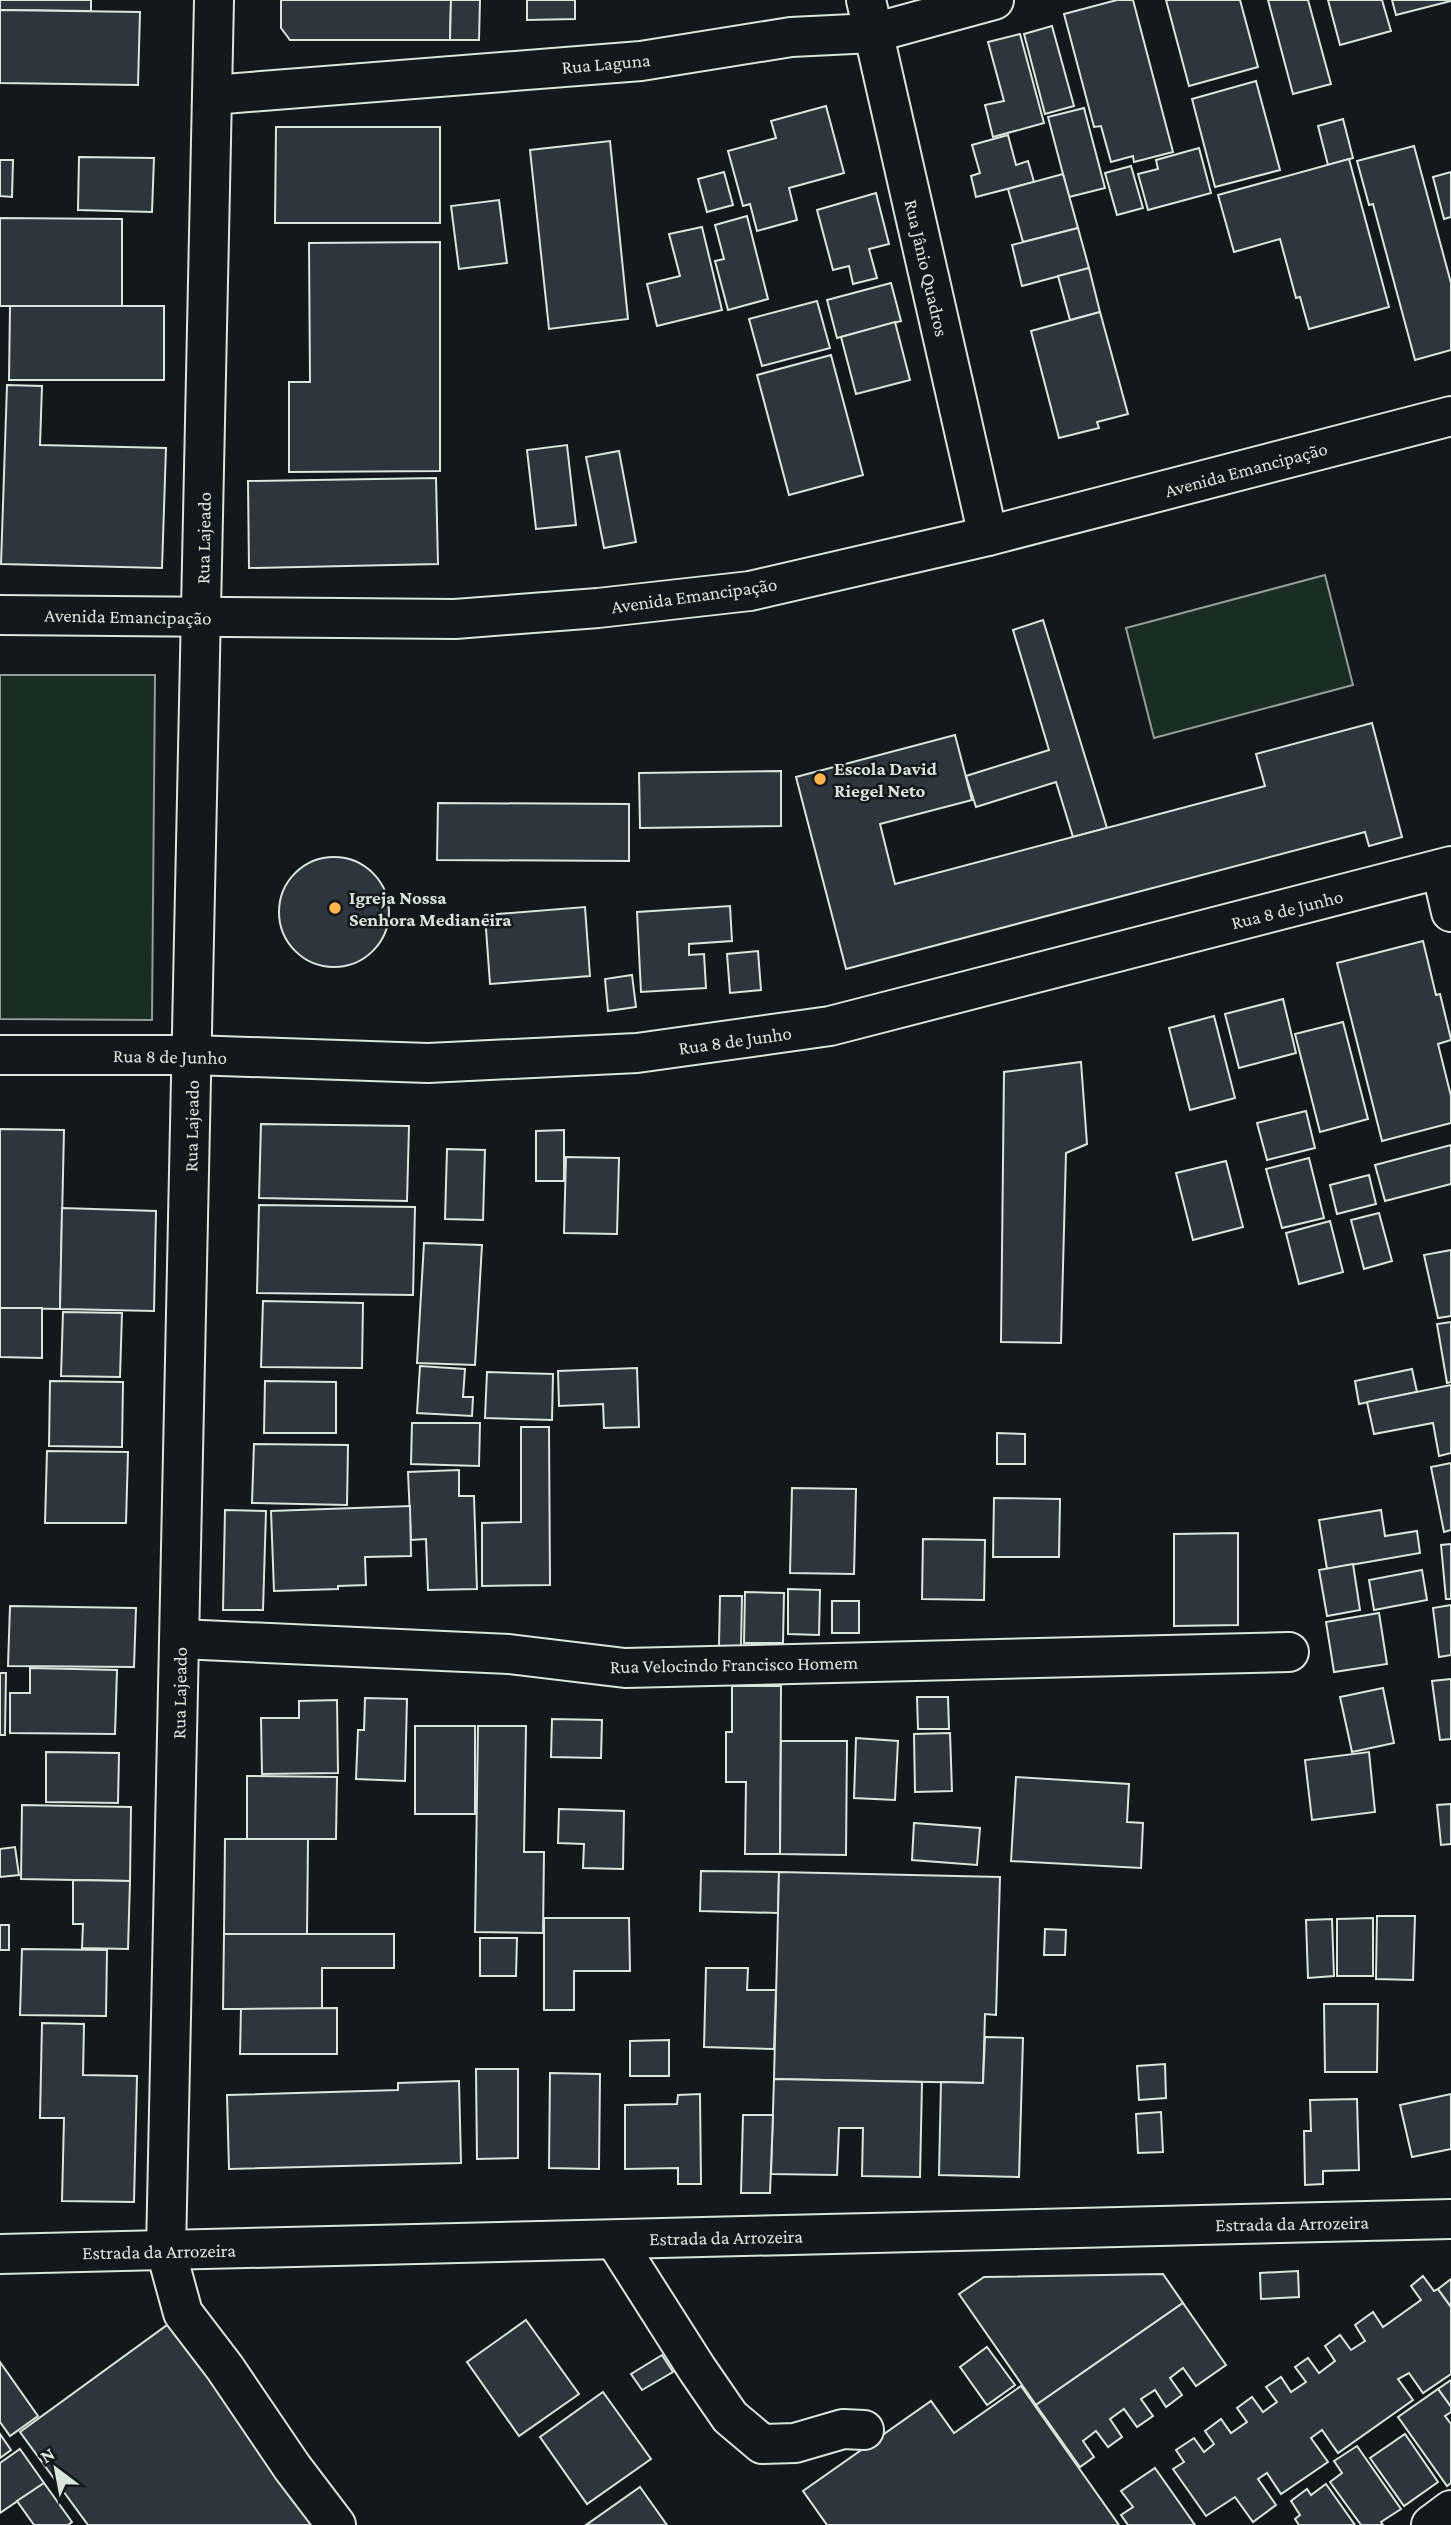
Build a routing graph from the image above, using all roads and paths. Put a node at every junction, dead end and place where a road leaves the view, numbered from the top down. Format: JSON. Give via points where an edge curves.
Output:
{"nodes":[{"id":1,"x":214,"y":0,"type":"edge"},
{"id":2,"x":994,"y":0,"type":"edge"},
{"id":3,"x":869,"y":16,"type":"edge"},
{"id":4,"x":212,"y":95,"type":"junction"},
{"id":5,"x":1451,"y":416,"type":"edge"},
{"id":6,"x":988,"y":537,"type":"junction"},
{"id":7,"x":0,"y":615,"type":"edge"},
{"id":8,"x":202,"y":617,"type":"junction"},
{"id":9,"x":1446,"y":867,"type":"edge"},
{"id":10,"x":1451,"y":912,"type":"edge"},
{"id":11,"x":0,"y":1055,"type":"edge"},
{"id":12,"x":192,"y":1055,"type":"junction"},
{"id":13,"x":180,"y":1640,"type":"junction"},
{"id":14,"x":1289,"y":1653,"type":"dead end"},
{"id":15,"x":1451,"y":2219,"type":"edge"},
{"id":16,"x":615,"y":2240,"type":"junction"},
{"id":17,"x":166,"y":2251,"type":"junction"},
{"id":18,"x":0,"y":2255,"type":"edge"},
{"id":19,"x":864,"y":2430,"type":"dead end"},
{"id":20,"x":1451,"y":2510,"type":"edge"},
{"id":21,"x":336,"y":2525,"type":"edge"},
{"id":22,"x":1431,"y":2525,"type":"edge"}],
"edges":[{"from":1,"to":4,"type":"street","name":"Rua Lajeado"},
{"from":2,"to":3,"type":"street","name":"Rua Laguna"},
{"from":3,"to":4,"type":"street","name":"Rua Laguna","via":[[791,37],[641,61]]},
{"from":3,"to":6,"type":"street","name":"Rua Jânio Quadros"},
{"from":4,"to":8,"type":"street","name":"Rua Lajeado"},
{"from":5,"to":6,"type":"street","name":"Avenida Emancipação"},
{"from":6,"to":8,"type":"street","name":"Avenida Emancipação","via":[[750,591],[598,608],[456,619]]},
{"from":7,"to":8,"type":"street","name":"Avenida Emancipação"},
{"from":8,"to":12,"type":"street","name":"Rua Lajeado"},
{"from":9,"to":10,"type":"street"},
{"from":9,"to":12,"type":"street","name":"Rua 8 de Junho","via":[[830,1026],[623,1054],[428,1063]]},
{"from":11,"to":12,"type":"street","name":"Rua 8 de Junho"},
{"from":12,"to":13,"type":"street","name":"Rua Lajeado"},
{"from":13,"to":14,"type":"street","name":"Rua Velocindo Francisco Homem","via":[[509,1654],[625,1668]]},
{"from":13,"to":17,"type":"street","name":"Rua Lajeado"},
{"from":15,"to":16,"type":"street","name":"Estrada da Arrozeira"},
{"from":16,"to":17,"type":"street","name":"Estrada da Arrozeira"},
{"from":16,"to":19,"type":"street","via":[[730,2417],[762,2444],[795,2443],[844,2429]]},
{"from":17,"to":18,"type":"street","name":"Estrada da Arrozeira"},
{"from":17,"to":21,"type":"street","name":"Rua Lajeado","via":[[183,2313]]},
{"from":20,"to":22,"type":"street"}]}
